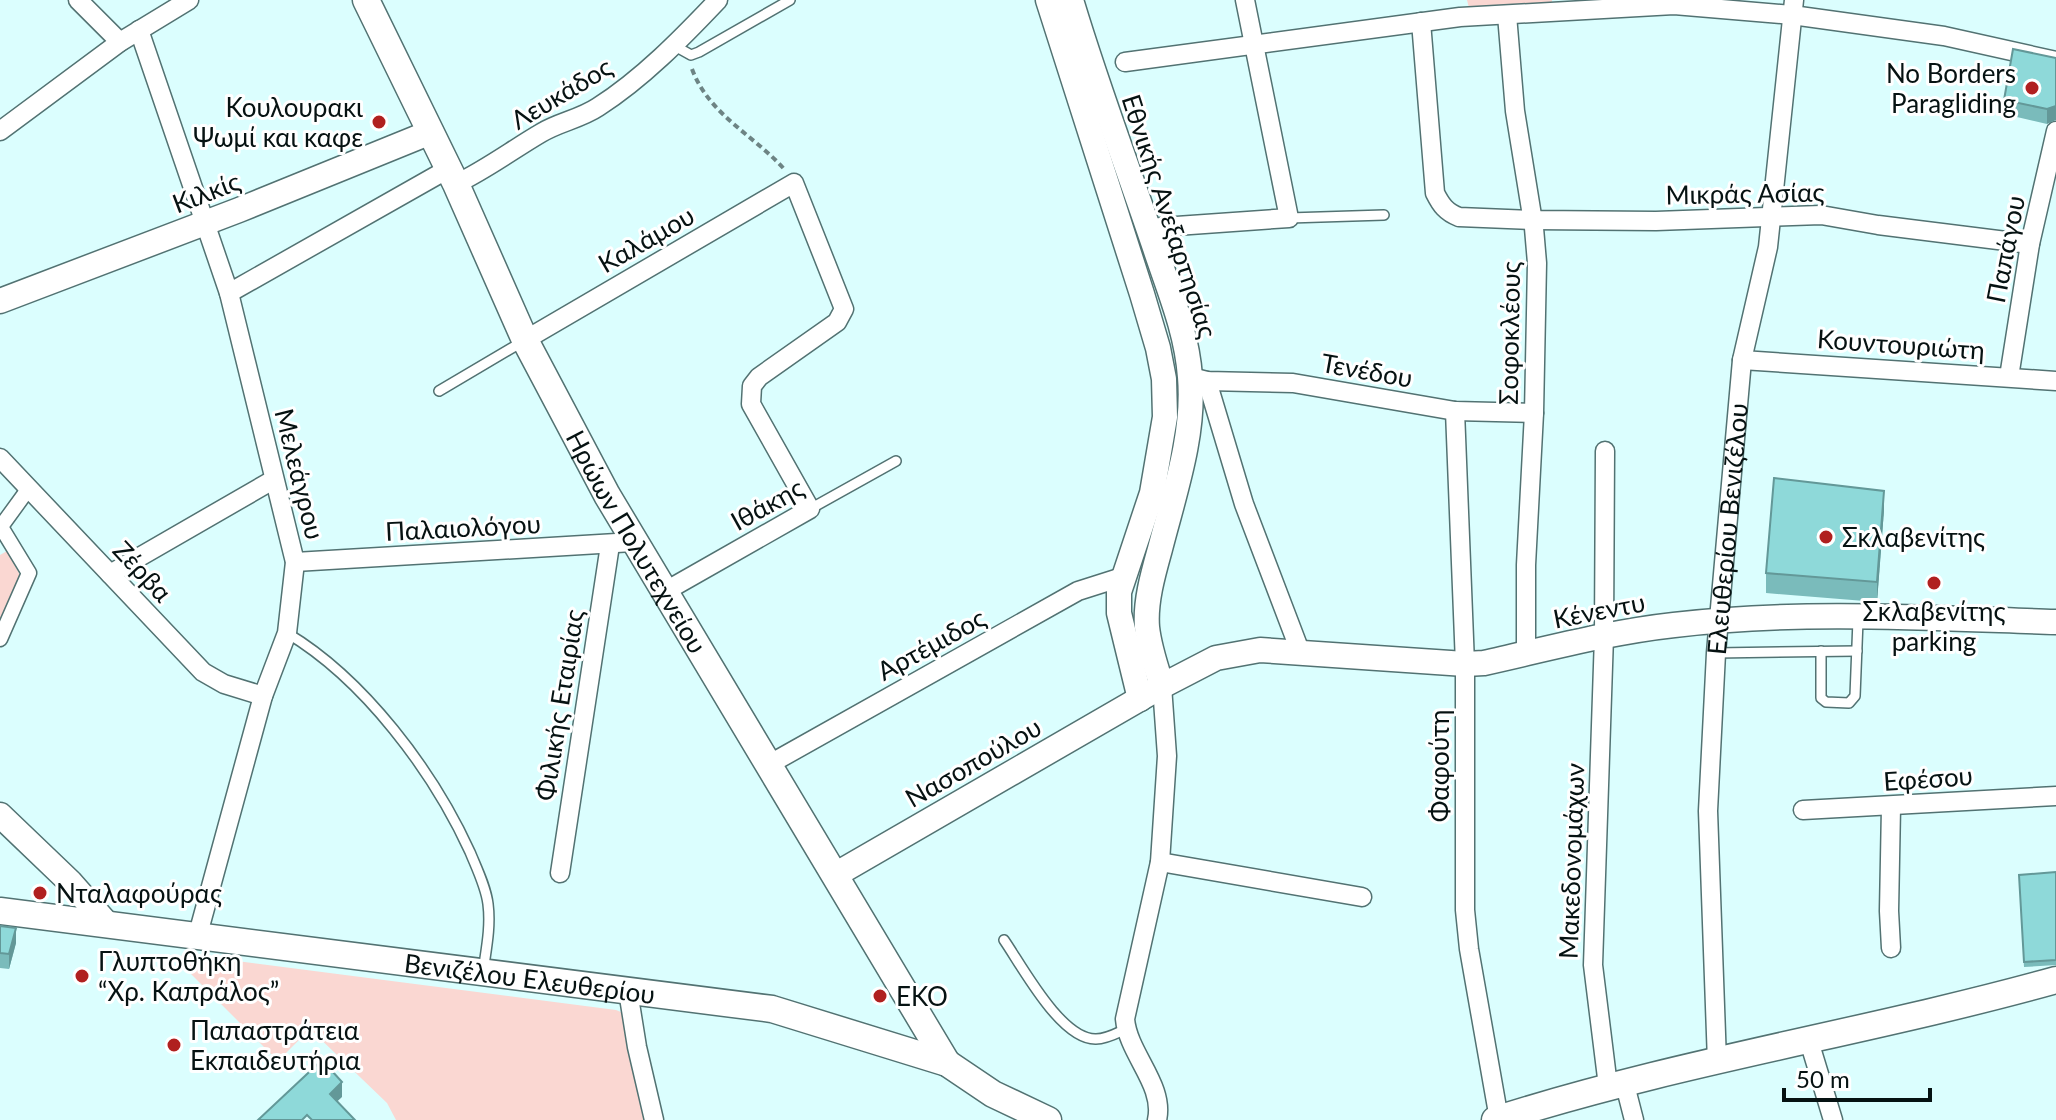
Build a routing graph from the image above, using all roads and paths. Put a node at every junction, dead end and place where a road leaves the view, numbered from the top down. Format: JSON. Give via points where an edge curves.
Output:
{"nodes":[{"id":1,"x":78,"y":0,"type":"edge"},
{"id":2,"x":189,"y":0,"type":"edge"},
{"id":3,"x":366,"y":0,"type":"edge"},
{"id":4,"x":718,"y":0,"type":"edge"},
{"id":5,"x":790,"y":0,"type":"edge"},
{"id":6,"x":1048,"y":0,"type":"edge"},
{"id":7,"x":1071,"y":0,"type":"edge"},
{"id":8,"x":1245,"y":0,"type":"edge"},
{"id":9,"x":1560,"y":5,"type":"edge"},
{"id":10,"x":1793,"y":8,"type":"edge"},
{"id":11,"x":1459,"y":9,"type":"edge"},
{"id":12,"x":1507,"y":15,"type":"junction"},
{"id":13,"x":1421,"y":22,"type":"junction"},
{"id":14,"x":139,"y":30,"type":"junction"},
{"id":15,"x":120,"y":42,"type":"junction"},
{"id":16,"x":673,"y":45,"type":"junction"},
{"id":17,"x":1256,"y":45,"type":"junction"},
{"id":18,"x":691,"y":55,"type":"junction"},
{"id":19,"x":2056,"y":61,"type":"edge"},
{"id":20,"x":1125,"y":62,"type":"dead end"},
{"id":21,"x":0,"y":131,"type":"edge"},
{"id":22,"x":2056,"y":131,"type":"edge"},
{"id":23,"x":431,"y":132,"type":"junction"},
{"id":24,"x":452,"y":176,"type":"junction"},
{"id":25,"x":794,"y":183,"type":"junction"},
{"id":26,"x":1384,"y":215,"type":"dead end"},
{"id":27,"x":1772,"y":216,"type":"junction"},
{"id":28,"x":1289,"y":218,"type":"junction"},
{"id":29,"x":1533,"y":220,"type":"junction"},
{"id":30,"x":206,"y":222,"type":"junction"},
{"id":31,"x":1148,"y":228,"type":"junction"},
{"id":32,"x":2030,"y":244,"type":"junction"},
{"id":33,"x":229,"y":293,"type":"junction"},
{"id":34,"x":0,"y":301,"type":"edge"},
{"id":35,"x":525,"y":340,"type":"junction"},
{"id":36,"x":1742,"y":360,"type":"junction"},
{"id":37,"x":2009,"y":377,"type":"junction"},
{"id":38,"x":1199,"y":379,"type":"junction"},
{"id":39,"x":2056,"y":381,"type":"edge"},
{"id":40,"x":439,"y":391,"type":"dead end"},
{"id":41,"x":1455,"y":411,"type":"junction"},
{"id":42,"x":1534,"y":413,"type":"junction"},
{"id":43,"x":1605,"y":451,"type":"dead end"},
{"id":44,"x":0,"y":458,"type":"edge"},
{"id":45,"x":896,"y":461,"type":"dead end"},
{"id":46,"x":273,"y":480,"type":"junction"},
{"id":47,"x":29,"y":488,"type":"junction"},
{"id":48,"x":810,"y":509,"type":"junction"},
{"id":49,"x":0,"y":527,"type":"edge"},
{"id":50,"x":621,"y":543,"type":"junction"},
{"id":51,"x":295,"y":562,"type":"junction"},
{"id":52,"x":110,"y":574,"type":"junction"},
{"id":53,"x":1122,"y":577,"type":"junction"},
{"id":54,"x":664,"y":592,"type":"junction"},
{"id":55,"x":1859,"y":616,"type":"junction"},
{"id":56,"x":1720,"y":621,"type":"junction"},
{"id":57,"x":2056,"y":622,"type":"edge"},
{"id":58,"x":287,"y":633,"type":"junction"},
{"id":59,"x":1604,"y":636,"type":"junction"},
{"id":60,"x":0,"y":639,"type":"edge"},
{"id":61,"x":1300,"y":651,"type":"junction"},
{"id":62,"x":1821,"y":651,"type":"junction"},
{"id":63,"x":1857,"y":651,"type":"junction"},
{"id":64,"x":1526,"y":653,"type":"junction"},
{"id":65,"x":1716,"y":653,"type":"junction"},
{"id":66,"x":1465,"y":664,"type":"junction"},
{"id":67,"x":1162,"y":686,"type":"junction"},
{"id":68,"x":263,"y":696,"type":"junction"},
{"id":69,"x":1140,"y":699,"type":"junction"},
{"id":70,"x":1165,"y":732,"type":"junction"},
{"id":71,"x":768,"y":765,"type":"junction"},
{"id":72,"x":2056,"y":796,"type":"edge"},
{"id":73,"x":1891,"y":807,"type":"junction"},
{"id":74,"x":1803,"y":810,"type":"dead end"},
{"id":75,"x":0,"y":815,"type":"edge"},
{"id":76,"x":1160,"y":862,"type":"junction"},
{"id":77,"x":560,"y":873,"type":"dead end"},
{"id":78,"x":835,"y":875,"type":"junction"},
{"id":79,"x":1362,"y":897,"type":"dead end"},
{"id":80,"x":0,"y":911,"type":"edge"},
{"id":81,"x":107,"y":924,"type":"junction"},
{"id":82,"x":198,"y":934,"type":"junction"},
{"id":83,"x":1004,"y":940,"type":"dead end"},
{"id":84,"x":1891,"y":948,"type":"dead end"},
{"id":85,"x":483,"y":972,"type":"junction"},
{"id":86,"x":2056,"y":980,"type":"edge"},
{"id":87,"x":628,"y":991,"type":"junction"},
{"id":88,"x":1126,"y":1029,"type":"junction"},
{"id":89,"x":1809,"y":1041,"type":"junction"},
{"id":90,"x":1717,"y":1062,"type":"junction"},
{"id":91,"x":947,"y":1063,"type":"junction"},
{"id":92,"x":1616,"y":1084,"type":"junction"},
{"id":93,"x":656,"y":1119,"type":"edge"},
{"id":94,"x":1497,"y":1119,"type":"edge"},
{"id":95,"x":1048,"y":1120,"type":"edge"},
{"id":96,"x":1157,"y":1120,"type":"edge"},
{"id":97,"x":1634,"y":1120,"type":"edge"},
{"id":98,"x":1833,"y":1120,"type":"edge"}],
"edges":[{"from":1,"to":15,"type":"street"},
{"from":2,"to":14,"type":"street"},
{"from":3,"to":23,"type":"main road","name":"Ηρώων Πολυτεχνείου"},
{"from":4,"to":16,"type":"street","name":"Λευκάδος"},
{"from":5,"to":18,"type":"lane"},
{"from":6,"to":53,"type":"street","via":[[1164,379],[1165,417],[1152,493]]},
{"from":7,"to":31,"type":"street","name":"Εθνικής Ανεξαρτησίας"},
{"from":8,"to":17,"type":"street"},
{"from":9,"to":10,"type":"street"},
{"from":9,"to":12,"type":"street"},
{"from":10,"to":19,"type":"street"},
{"from":10,"to":27,"type":"street","name":"Ελευθερίου Βενιζέλου"},
{"from":11,"to":12,"type":"street"},
{"from":11,"to":13,"type":"street"},
{"from":12,"to":29,"type":"street","name":"Σοφοκλέους","via":[[1518,135]]},
{"from":13,"to":17,"type":"street"},
{"from":13,"to":29,"type":"street","name":"Μικράς Ασίας","via":[[1435,193],[1441,205],[1459,217]]},
{"from":14,"to":15,"type":"street"},
{"from":14,"to":30,"type":"street","name":"Μελεάγρου"},
{"from":15,"to":21,"type":"street"},
{"from":16,"to":18,"type":"lane"},
{"from":16,"to":24,"type":"street","name":"Λευκάδος","via":[[595,109],[549,128],[494,165]]},
{"from":17,"to":20,"type":"street"},
{"from":17,"to":28,"type":"street"},
{"from":18,"to":25,"type":"path","via":[[705,94]]},
{"from":22,"to":32,"type":"street","name":"Παπάγου"},
{"from":23,"to":24,"type":"main road","name":"Ηρώων Πολυτεχνείου"},
{"from":23,"to":30,"type":"street","name":"Κιλκίς"},
{"from":24,"to":33,"type":"street","name":"Λευκάδος"},
{"from":24,"to":35,"type":"main road","name":"Ηρώων Πολυτεχνείου"},
{"from":25,"to":35,"type":"street","name":"Καλάμου"},
{"from":25,"to":48,"type":"street","via":[[844,309],[837,322],[759,377],[750,394]]},
{"from":26,"to":28,"type":"lane"},
{"from":27,"to":29,"type":"street","name":"Μικράς Ασίας"},
{"from":27,"to":32,"type":"street","name":"Μικράς Ασίας","via":[[1821,215]]},
{"from":27,"to":36,"type":"street","name":"Ελευθερίου Βενιζέλου"},
{"from":28,"to":31,"type":"street"},
{"from":29,"to":42,"type":"street","name":"Σοφοκλέους"},
{"from":30,"to":33,"type":"street","name":"Μελεάγρου"},
{"from":30,"to":34,"type":"street","name":"Κιλκίς"},
{"from":31,"to":38,"type":"street","name":"Εθνικής Ανεξαρτησίας"},
{"from":32,"to":37,"type":"street","name":"Παπάγου"},
{"from":33,"to":46,"type":"street","name":"Μελεάγρου"},
{"from":35,"to":40,"type":"lane"},
{"from":35,"to":50,"type":"main road","name":"Ηρώων Πολυτεχνείου"},
{"from":36,"to":37,"type":"street","name":"Κουντουριώτη"},
{"from":36,"to":56,"type":"street","name":"Ελευθερίου Βενιζέλου"},
{"from":37,"to":39,"type":"street","name":"Κουντουριώτη"},
{"from":38,"to":41,"type":"street","name":"Τενέδου","via":[[1293,383]]},
{"from":38,"to":61,"type":"street"},
{"from":38,"to":67,"type":"street","name":"Εθνικής Ανεξαρτησίας","via":[[1148,605],[1149,636]]},
{"from":41,"to":42,"type":"street","name":"Τενέδου"},
{"from":41,"to":66,"type":"street","name":"Φαφούτη"},
{"from":42,"to":64,"type":"street","name":"Σοφοκλέους"},
{"from":43,"to":59,"type":"street","name":"Μακεδονομάχων"},
{"from":44,"to":47,"type":"street","name":"Ζέρβα"},
{"from":45,"to":48,"type":"lane","name":"Ιθάκης"},
{"from":46,"to":51,"type":"street","name":"Μελεάγρου"},
{"from":46,"to":52,"type":"street"},
{"from":47,"to":49,"type":"street"},
{"from":47,"to":52,"type":"street","name":"Ζέρβα"},
{"from":48,"to":54,"type":"street","name":"Ιθάκης"},
{"from":49,"to":60,"type":"street","via":[[29,573]]},
{"from":50,"to":51,"type":"street","name":"Παλαιολόγου"},
{"from":50,"to":54,"type":"main road","name":"Ηρώων Πολυτεχνείου"},
{"from":50,"to":77,"type":"street","name":"Φιλικής Εταιρίας"},
{"from":51,"to":58,"type":"street","name":"Μελεάγρου"},
{"from":52,"to":68,"type":"street","name":"Ζέρβα","via":[[203,672]]},
{"from":53,"to":69,"type":"street","via":[[1119,613]]},
{"from":53,"to":71,"type":"street","name":"Αρτέμιδος","via":[[1078,591]]},
{"from":54,"to":71,"type":"main road","name":"Ηρώων Πολυτεχνείου"},
{"from":55,"to":56,"type":"street","name":"Κένεντυ"},
{"from":55,"to":57,"type":"street","name":"Κένεντυ"},
{"from":55,"to":63,"type":"lane"},
{"from":56,"to":59,"type":"street","name":"Κένεντυ"},
{"from":56,"to":65,"type":"street","name":"Ελευθερίου Βενιζέλου"},
{"from":58,"to":68,"type":"street","name":"Μελεάγρου"},
{"from":58,"to":85,"type":"lane","via":[[316,650],[375,708],[454,818],[488,902]]},
{"from":59,"to":64,"type":"street","name":"Κένεντυ"},
{"from":59,"to":92,"type":"street","name":"Μακεδονομάχων","via":[[1593,965]]},
{"from":61,"to":66,"type":"street","name":"Κένεντυ"},
{"from":61,"to":67,"type":"street","name":"Κένεντυ","via":[[1238,652]]},
{"from":62,"to":63,"type":"lane"},
{"from":62,"to":63,"type":"lane","via":[[1821,698],[1849,703],[1855,696]]},
{"from":62,"to":65,"type":"lane"},
{"from":64,"to":66,"type":"street","name":"Κένεντυ"},
{"from":65,"to":90,"type":"street","name":"Ελευθερίου Βενιζέλου","via":[[1708,811]]},
{"from":66,"to":94,"type":"street","name":"Φαφούτη","via":[[1465,910]]},
{"from":67,"to":69,"type":"street","name":"Νασοπούλου"},
{"from":67,"to":70,"type":"street"},
{"from":68,"to":82,"type":"street","name":"Μελεάγρου"},
{"from":69,"to":70,"type":"street"},
{"from":69,"to":78,"type":"street","name":"Νασοπούλου"},
{"from":70,"to":76,"type":"street"},
{"from":71,"to":78,"type":"main road","name":"Ηρώων Πολυτεχνείου"},
{"from":72,"to":73,"type":"street","name":"Εφέσου"},
{"from":73,"to":74,"type":"street","name":"Εφέσου"},
{"from":73,"to":84,"type":"street"},
{"from":75,"to":81,"type":"street"},
{"from":76,"to":79,"type":"street"},
{"from":76,"to":88,"type":"street","via":[[1125,1010]]},
{"from":78,"to":91,"type":"main road","name":"Ηρώων Πολυτεχνείου"},
{"from":80,"to":81,"type":"main road"},
{"from":81,"to":82,"type":"main road","name":"Βενιζέλου Ελευθερίου"},
{"from":82,"to":85,"type":"main road","name":"Βενιζέλου Ελευθερίου"},
{"from":83,"to":88,"type":"lane","via":[[1070,1028],[1094,1040]]},
{"from":85,"to":87,"type":"main road","name":"Βενιζέλου Ελευθερίου"},
{"from":86,"to":89,"type":"main road"},
{"from":87,"to":91,"type":"main road","name":"Βενιζέλου Ελευθερίου","via":[[772,1009]]},
{"from":87,"to":93,"type":"street"},
{"from":88,"to":96,"type":"street","via":[[1151,1081]]},
{"from":89,"to":90,"type":"main road"},
{"from":89,"to":98,"type":"street"},
{"from":90,"to":92,"type":"main road"},
{"from":91,"to":95,"type":"main road","via":[[993,1094]]},
{"from":92,"to":94,"type":"main road"},
{"from":92,"to":97,"type":"street","name":"Μακεδονομάχων"}]}
